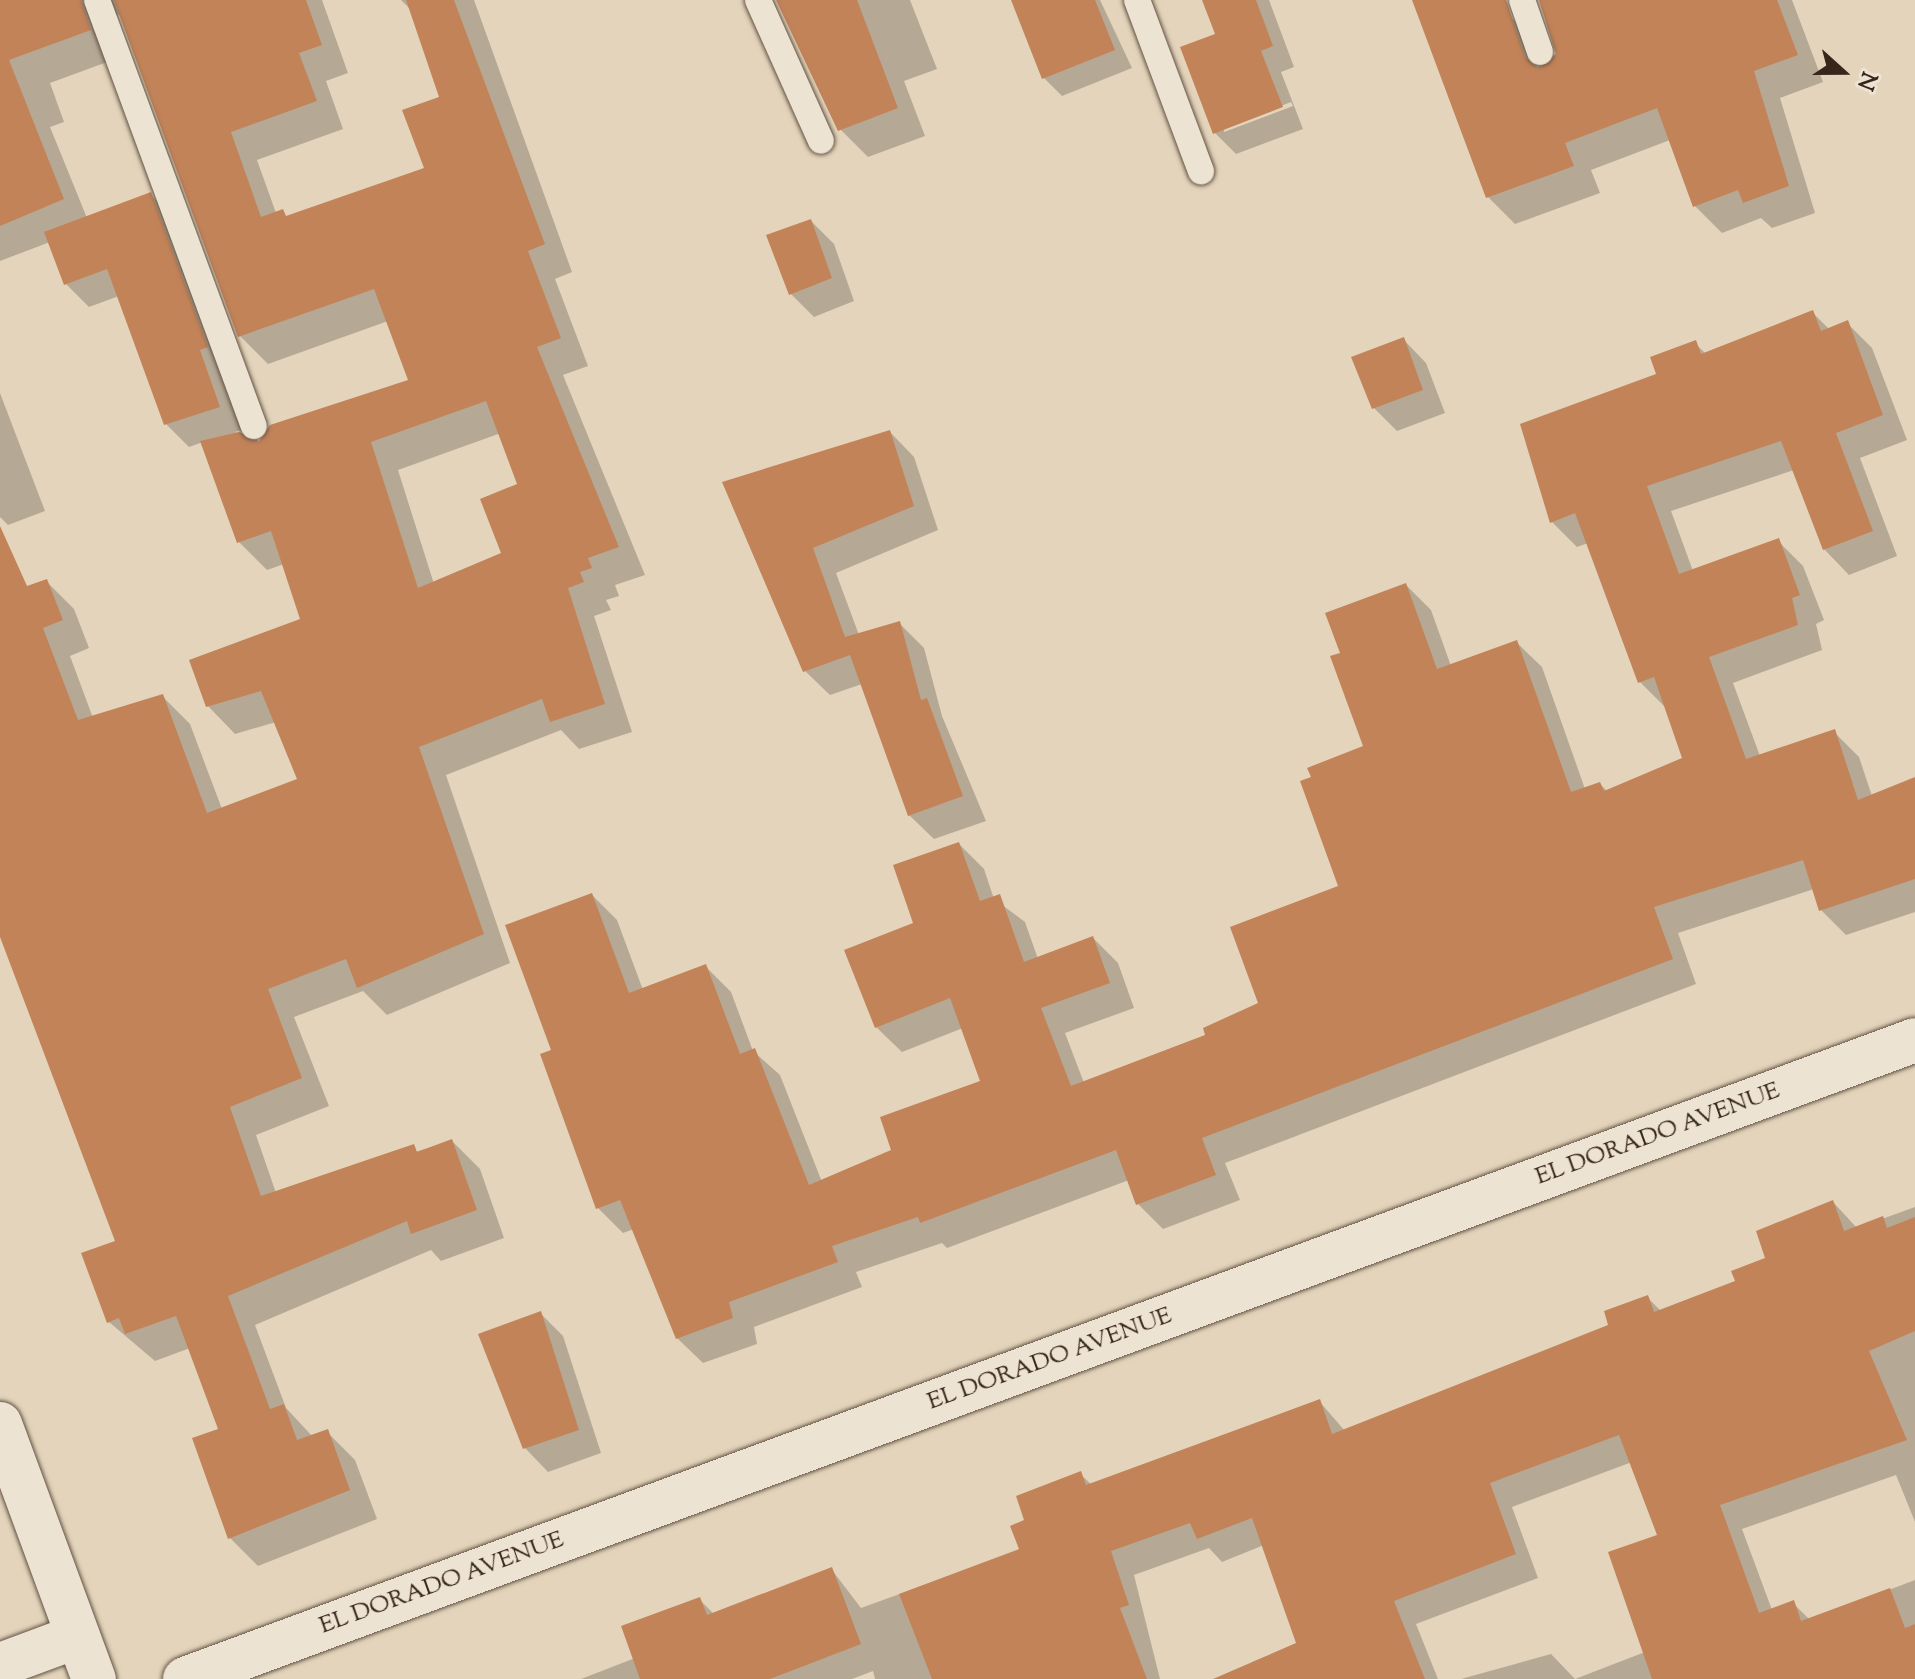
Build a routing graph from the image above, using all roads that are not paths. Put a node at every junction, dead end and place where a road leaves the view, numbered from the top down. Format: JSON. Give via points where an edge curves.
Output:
{"nodes":[{"id":1,"x":97,"y":0,"type":"edge"},
{"id":2,"x":758,"y":0,"type":"edge"},
{"id":3,"x":1137,"y":0,"type":"edge"},
{"id":4,"x":1522,"y":0,"type":"edge"},
{"id":5,"x":1540,"y":52,"type":"dead end"},
{"id":6,"x":821,"y":141,"type":"dead end"},
{"id":7,"x":1201,"y":171,"type":"dead end"},
{"id":8,"x":254,"y":426,"type":"dead end"},
{"id":9,"x":1915,"y":1040,"type":"edge"},
{"id":10,"x":0,"y":1424,"type":"edge"},
{"id":11,"x":78,"y":1636,"type":"junction"},
{"id":12,"x":0,"y":1665,"type":"edge"},
{"id":13,"x":94,"y":1679,"type":"edge"},
{"id":14,"x":185,"y":1679,"type":"edge"}],
"edges":[{"from":1,"to":8,"type":"lane"},
{"from":2,"to":6,"type":"lane"},
{"from":3,"to":7,"type":"lane"},
{"from":4,"to":5,"type":"lane"},
{"from":9,"to":14,"type":"street","name":"EL DORADO AVENUE"},
{"from":10,"to":11,"type":"street"},
{"from":11,"to":12,"type":"street"},
{"from":11,"to":13,"type":"street"}]}
